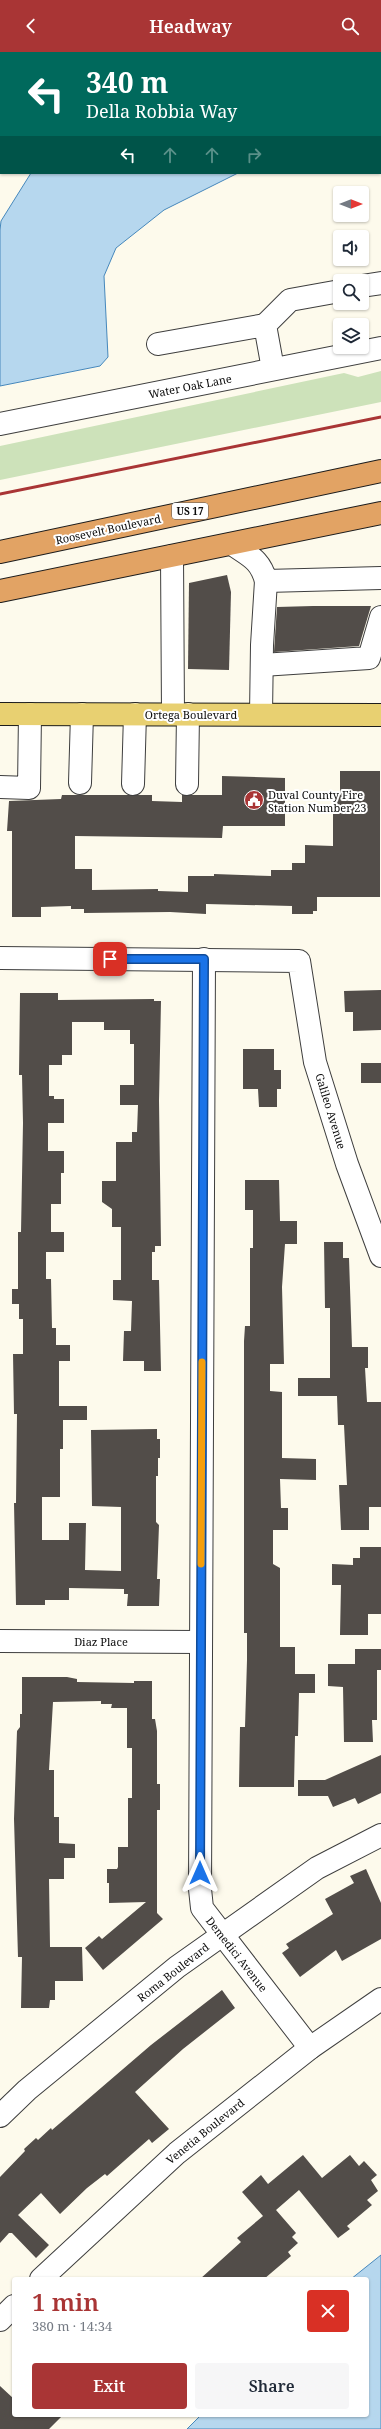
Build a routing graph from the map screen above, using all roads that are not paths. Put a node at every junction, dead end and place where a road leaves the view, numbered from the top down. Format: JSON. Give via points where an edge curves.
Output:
{"nodes":[{"id":1,"x":381,"y":283,"type":"edge"},
{"id":2,"x":369,"y":285,"type":"edge"},
{"id":3,"x":333,"y":291,"type":"edge"},
{"id":4,"x":265,"y":325,"type":"junction"},
{"id":5,"x":158,"y":344,"type":"dead end"},
{"id":6,"x":381,"y":348,"type":"edge"},
{"id":7,"x":273,"y":369,"type":"junction"},
{"id":8,"x":0,"y":424,"type":"edge"},
{"id":9,"x":381,"y":470,"type":"edge"},
{"id":10,"x":381,"y":513,"type":"edge"},
{"id":11,"x":232,"y":544,"type":"junction"},
{"id":12,"x":0,"y":552,"type":"edge"},
{"id":13,"x":172,"y":556,"type":"junction"},
{"id":14,"x":381,"y":578,"type":"edge"},
{"id":15,"x":266,"y":581,"type":"junction"},
{"id":16,"x":0,"y":591,"type":"edge"},
{"id":17,"x":381,"y":617,"type":"edge"},
{"id":18,"x":262,"y":665,"type":"junction"},
{"id":19,"x":0,"y":714,"type":"edge"},
{"id":20,"x":30,"y":714,"type":"junction"},
{"id":21,"x":82,"y":714,"type":"junction"},
{"id":22,"x":135,"y":714,"type":"junction"},
{"id":23,"x":181,"y":714,"type":"junction"},
{"id":24,"x":261,"y":714,"type":"junction"},
{"id":25,"x":381,"y":715,"type":"edge"},
{"id":26,"x":80,"y":783,"type":"dead end"},
{"id":27,"x":133,"y":784,"type":"dead end"},
{"id":28,"x":187,"y":784,"type":"dead end"},
{"id":29,"x":0,"y":787,"type":"edge"},
{"id":30,"x":0,"y":958,"type":"edge"},
{"id":31,"x":204,"y":959,"type":"junction"},
{"id":32,"x":381,"y":1256,"type":"edge"},
{"id":33,"x":0,"y":1641,"type":"edge"},
{"id":34,"x":201,"y":1642,"type":"junction"},
{"id":35,"x":381,"y":1835,"type":"edge"},
{"id":36,"x":222,"y":1934,"type":"junction"},
{"id":37,"x":381,"y":1999,"type":"edge"},
{"id":38,"x":310,"y":2048,"type":"junction"},
{"id":39,"x":0,"y":2116,"type":"edge"},
{"id":40,"x":44,"y":2277,"type":"edge"},
{"id":41,"x":12,"y":2308,"type":"edge"},
{"id":42,"x":0,"y":2320,"type":"edge"}],
"edges":[{"from":1,"to":2,"type":"street"},
{"from":3,"to":4,"type":"street","via":[[290,300]]},
{"from":4,"to":5,"type":"street"},
{"from":4,"to":7,"type":"street"},
{"from":6,"to":7,"type":"street","name":"Water Oak Lane"},
{"from":7,"to":8,"type":"street","name":"Water Oak Lane"},
{"from":9,"to":12,"type":"highway","name":"Roosevelt Boulevard","number":"US 17"},
{"from":10,"to":11,"type":"highway"},
{"from":11,"to":13,"type":"highway"},
{"from":11,"to":15,"type":"street","via":[[256,560]]},
{"from":13,"to":16,"type":"highway"},
{"from":13,"to":23,"type":"street"},
{"from":14,"to":15,"type":"street"},
{"from":15,"to":18,"type":"street"},
{"from":17,"to":18,"type":"street","via":[[369,658]]},
{"from":18,"to":24,"type":"street"},
{"from":19,"to":20,"type":"main road","name":"Ortega Boulevard"},
{"from":20,"to":21,"type":"main road","name":"Ortega Boulevard"},
{"from":20,"to":29,"type":"street","via":[[29,788]]},
{"from":21,"to":22,"type":"main road","name":"Ortega Boulevard"},
{"from":21,"to":26,"type":"street"},
{"from":22,"to":23,"type":"main road","name":"Ortega Boulevard"},
{"from":22,"to":27,"type":"street"},
{"from":23,"to":24,"type":"main road","name":"Ortega Boulevard"},
{"from":23,"to":28,"type":"street"},
{"from":24,"to":25,"type":"main road","name":"Ortega Boulevard"},
{"from":30,"to":31,"type":"street"},
{"from":31,"to":32,"type":"street","name":"Galileo Avenue","via":[[299,961],[315,1062],[347,1164]]},
{"from":31,"to":34,"type":"street","name":"Demedici Avenue"},
{"from":33,"to":34,"type":"street","name":"Diaz Place"},
{"from":34,"to":36,"type":"street","name":"Demedici Avenue","via":[[200,1889],[202,1908]]},
{"from":35,"to":36,"type":"street","name":"Roma Boulevard","via":[[317,1868]]},
{"from":36,"to":38,"type":"street","name":"Demedici Avenue"},
{"from":36,"to":39,"type":"street","name":"Roma Boulevard","via":[[176,1967],[27,2090]]},
{"from":37,"to":38,"type":"street","name":"Venetia Boulevard"},
{"from":38,"to":40,"type":"street","name":"Venetia Boulevard","via":[[176,2153]]},
{"from":41,"to":42,"type":"street"}]}
